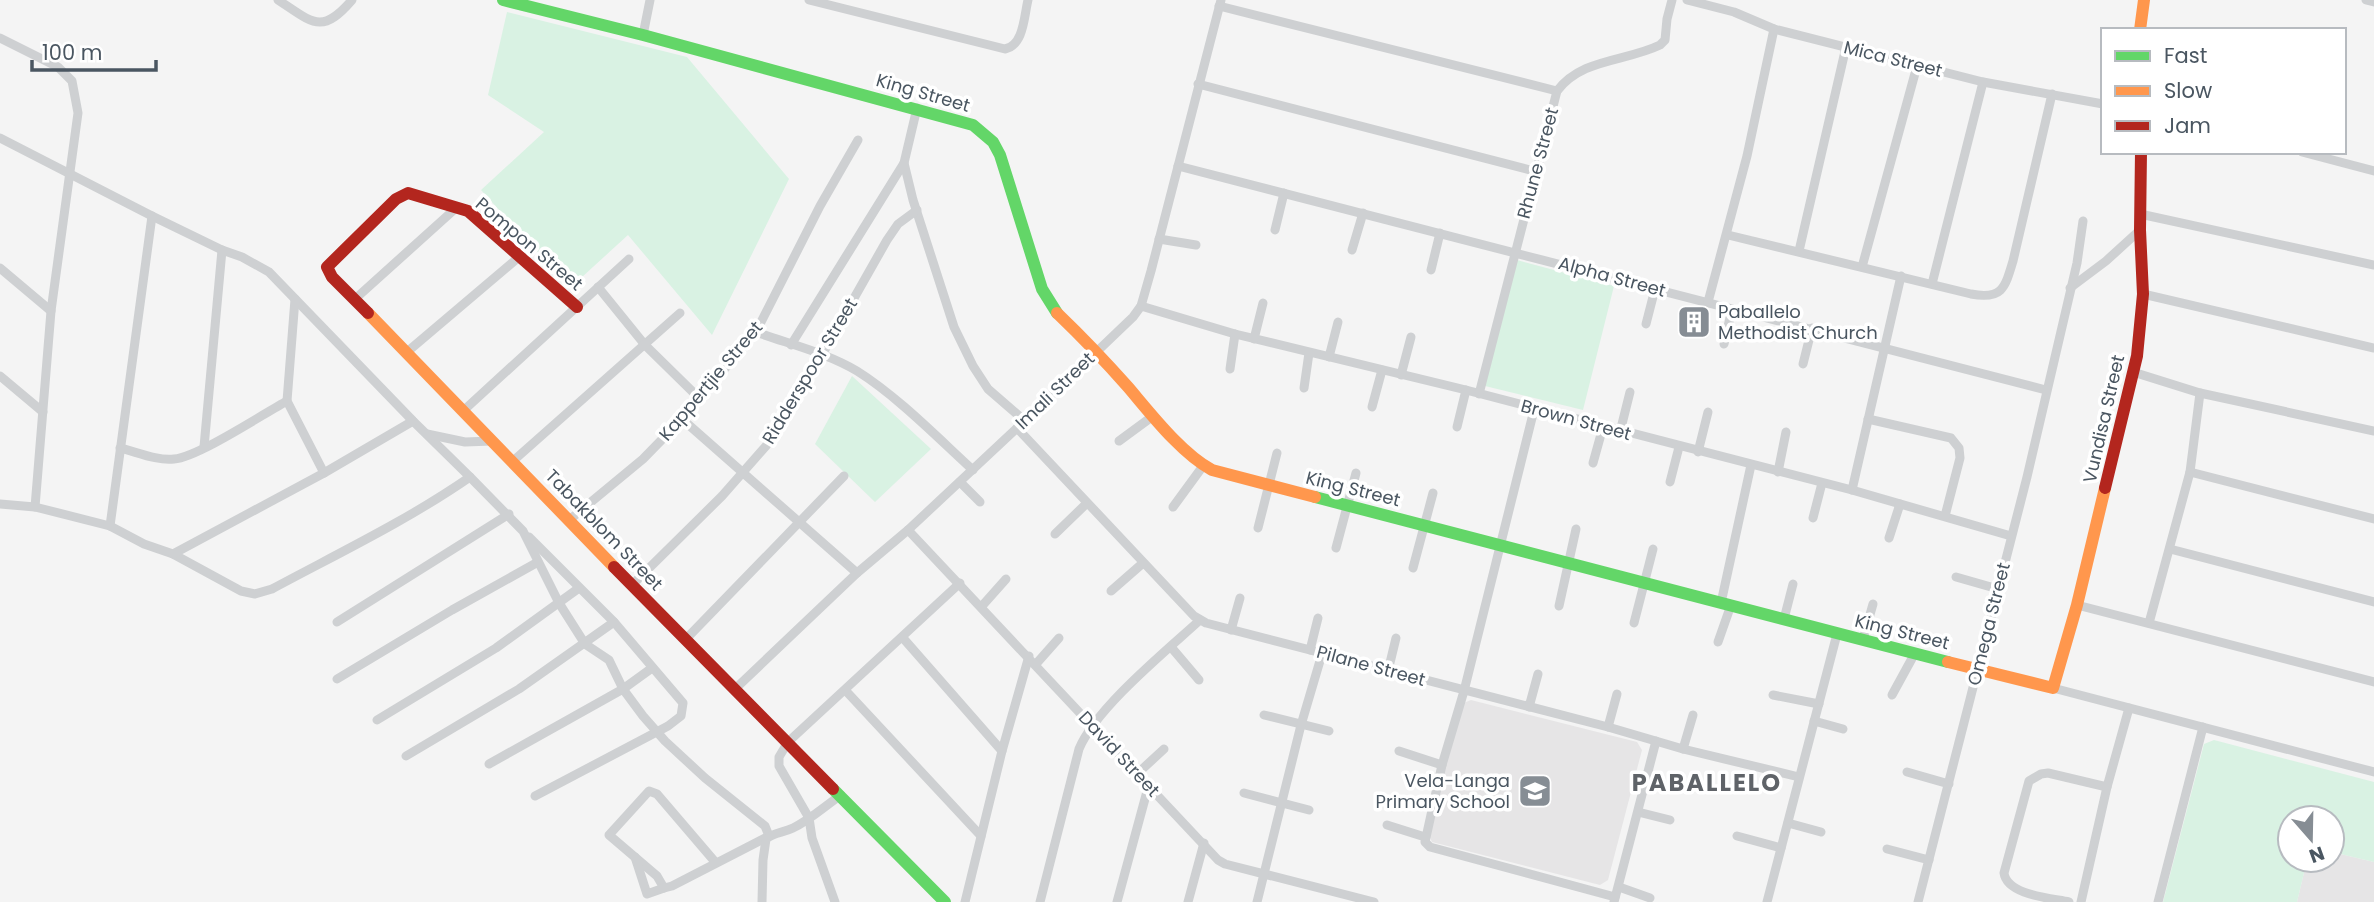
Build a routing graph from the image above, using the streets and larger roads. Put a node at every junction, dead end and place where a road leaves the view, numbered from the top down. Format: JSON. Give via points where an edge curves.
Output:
{"nodes":[{"id":1,"x":278,"y":0,"type":"edge"},
{"id":2,"x":352,"y":0,"type":"edge"},
{"id":3,"x":503,"y":0,"type":"edge"},
{"id":4,"x":650,"y":0,"type":"edge"},
{"id":5,"x":809,"y":0,"type":"edge"},
{"id":6,"x":1028,"y":0,"type":"edge"},
{"id":7,"x":1672,"y":0,"type":"edge"},
{"id":8,"x":1687,"y":0,"type":"edge"},
{"id":9,"x":2144,"y":0,"type":"edge"},
{"id":10,"x":2366,"y":0,"type":"edge"},
{"id":11,"x":2374,"y":2,"type":"edge"},
{"id":12,"x":1220,"y":3,"type":"edge"},
{"id":13,"x":2140,"y":28,"type":"edge"},
{"id":14,"x":1774,"y":29,"type":"junction"},
{"id":15,"x":643,"y":35,"type":"junction"},
{"id":16,"x":0,"y":37,"type":"edge"},
{"id":17,"x":1846,"y":47,"type":"junction"},
{"id":18,"x":1917,"y":66,"type":"junction"},
{"id":19,"x":1983,"y":82,"type":"junction"},
{"id":20,"x":1198,"y":84,"type":"junction"},
{"id":21,"x":1556,"y":91,"type":"junction"},
{"id":22,"x":2052,"y":94,"type":"junction"},
{"id":23,"x":2101,"y":104,"type":"edge"},
{"id":24,"x":917,"y":108,"type":"junction"},
{"id":25,"x":0,"y":138,"type":"edge"},
{"id":26,"x":858,"y":140,"type":"dead end"},
{"id":27,"x":2141,"y":154,"type":"edge"},
{"id":28,"x":2310,"y":154,"type":"edge"},
{"id":29,"x":904,"y":163,"type":"junction"},
{"id":30,"x":1178,"y":166,"type":"junction"},
{"id":31,"x":1534,"y":171,"type":"junction"},
{"id":32,"x":2374,"y":171,"type":"edge"},
{"id":33,"x":71,"y":175,"type":"junction"},
{"id":34,"x":1284,"y":193,"type":"junction"},
{"id":35,"x":418,"y":196,"type":"joint"},
{"id":36,"x":456,"y":208,"type":"junction"},
{"id":37,"x":917,"y":210,"type":"junction"},
{"id":38,"x":1363,"y":214,"type":"junction"},
{"id":39,"x":2140,"y":214,"type":"junction"},
{"id":40,"x":152,"y":216,"type":"junction"},
{"id":41,"x":2083,"y":221,"type":"dead end"},
{"id":42,"x":1275,"y":230,"type":"dead end"},
{"id":43,"x":2140,"y":230,"type":"junction"},
{"id":44,"x":1440,"y":233,"type":"junction"},
{"id":45,"x":1728,"y":235,"type":"junction"},
{"id":46,"x":1159,"y":239,"type":"junction"},
{"id":47,"x":1196,"y":245,"type":"dead end"},
{"id":48,"x":222,"y":250,"type":"junction"},
{"id":49,"x":1352,"y":250,"type":"dead end"},
{"id":50,"x":1799,"y":251,"type":"junction"},
{"id":51,"x":1514,"y":252,"type":"junction"},
{"id":52,"x":520,"y":257,"type":"junction"},
{"id":53,"x":629,"y":259,"type":"dead end"},
{"id":54,"x":2374,"y":265,"type":"edge"},
{"id":55,"x":1863,"y":267,"type":"junction"},
{"id":56,"x":0,"y":268,"type":"edge"},
{"id":57,"x":1431,"y":270,"type":"dead end"},
{"id":58,"x":1901,"y":276,"type":"junction"},
{"id":59,"x":1932,"y":284,"type":"junction"},
{"id":60,"x":598,"y":287,"type":"junction"},
{"id":61,"x":2070,"y":288,"type":"junction"},
{"id":62,"x":1655,"y":289,"type":"junction"},
{"id":63,"x":2143,"y":294,"type":"junction"},
{"id":64,"x":295,"y":299,"type":"junction"},
{"id":65,"x":355,"y":299,"type":"junction"},
{"id":66,"x":1708,"y":302,"type":"junction"},
{"id":67,"x":1263,"y":303,"type":"dead end"},
{"id":68,"x":1141,"y":306,"type":"junction"},
{"id":69,"x":577,"y":307,"type":"junction"},
{"id":70,"x":1732,"y":309,"type":"junction"},
{"id":71,"x":51,"y":311,"type":"junction"},
{"id":72,"x":680,"y":313,"type":"dead end"},
{"id":73,"x":1338,"y":322,"type":"dead end"},
{"id":74,"x":1646,"y":324,"type":"dead end"},
{"id":75,"x":1812,"y":328,"type":"junction"},
{"id":76,"x":756,"y":332,"type":"junction"},
{"id":77,"x":1235,"y":334,"type":"junction"},
{"id":78,"x":1411,"y":337,"type":"dead end"},
{"id":79,"x":1254,"y":338,"type":"junction"},
{"id":80,"x":1724,"y":344,"type":"dead end"},
{"id":81,"x":645,"y":345,"type":"junction"},
{"id":82,"x":791,"y":345,"type":"junction"},
{"id":83,"x":1884,"y":347,"type":"junction"},
{"id":84,"x":2374,"y":348,"type":"edge"},
{"id":85,"x":1096,"y":351,"type":"junction"},
{"id":86,"x":407,"y":352,"type":"junction"},
{"id":87,"x":1309,"y":353,"type":"junction"},
{"id":88,"x":822,"y":355,"type":"junction"},
{"id":89,"x":1329,"y":357,"type":"junction"},
{"id":90,"x":1803,"y":364,"type":"dead end"},
{"id":91,"x":1230,"y":369,"type":"dead end"},
{"id":92,"x":1382,"y":370,"type":"junction"},
{"id":93,"x":2133,"y":372,"type":"junction"},
{"id":94,"x":1401,"y":374,"type":"junction"},
{"id":95,"x":0,"y":376,"type":"edge"},
{"id":96,"x":1304,"y":388,"type":"dead end"},
{"id":97,"x":1466,"y":390,"type":"junction"},
{"id":98,"x":2046,"y":390,"type":"junction"},
{"id":99,"x":1630,"y":392,"type":"dead end"},
{"id":100,"x":2200,"y":393,"type":"junction"},
{"id":101,"x":1479,"y":394,"type":"junction"},
{"id":102,"x":699,"y":398,"type":"junction"},
{"id":103,"x":287,"y":401,"type":"junction"},
{"id":104,"x":1372,"y":407,"type":"dead end"},
{"id":105,"x":1534,"y":410,"type":"junction"},
{"id":106,"x":463,"y":411,"type":"junction"},
{"id":107,"x":43,"y":412,"type":"junction"},
{"id":108,"x":1708,"y":412,"type":"dead end"},
{"id":109,"x":1153,"y":416,"type":"junction"},
{"id":110,"x":682,"y":419,"type":"junction"},
{"id":111,"x":1868,"y":419,"type":"junction"},
{"id":112,"x":412,"y":421,"type":"junction"},
{"id":113,"x":1025,"y":421,"type":"junction"},
{"id":114,"x":1457,"y":427,"type":"dead end"},
{"id":115,"x":1602,"y":427,"type":"junction"},
{"id":116,"x":1017,"y":428,"type":"junction"},
{"id":117,"x":2374,"y":431,"type":"edge"},
{"id":118,"x":1620,"y":432,"type":"junction"},
{"id":119,"x":1786,"y":432,"type":"dead end"},
{"id":120,"x":425,"y":434,"type":"junction"},
{"id":121,"x":492,"y":441,"type":"junction"},
{"id":122,"x":1119,"y":441,"type":"dead end"},
{"id":123,"x":204,"y":447,"type":"junction"},
{"id":124,"x":1679,"y":447,"type":"junction"},
{"id":125,"x":120,"y":448,"type":"junction"},
{"id":126,"x":1698,"y":452,"type":"junction"},
{"id":127,"x":1277,"y":453,"type":"dead end"},
{"id":128,"x":513,"y":461,"type":"junction"},
{"id":129,"x":1593,"y":463,"type":"dead end"},
{"id":130,"x":1203,"y":466,"type":"junction"},
{"id":131,"x":1751,"y":466,"type":"junction"},
{"id":132,"x":973,"y":470,"type":"junction"},
{"id":133,"x":324,"y":472,"type":"junction"},
{"id":134,"x":744,"y":472,"type":"junction"},
{"id":135,"x":1778,"y":472,"type":"junction"},
{"id":136,"x":2190,"y":472,"type":"junction"},
{"id":137,"x":1356,"y":473,"type":"dead end"},
{"id":138,"x":844,"y":476,"type":"dead end"},
{"id":139,"x":470,"y":477,"type":"junction"},
{"id":140,"x":960,"y":482,"type":"junction"},
{"id":141,"x":1671,"y":482,"type":"dead end"},
{"id":142,"x":1822,"y":483,"type":"junction"},
{"id":143,"x":1269,"y":485,"type":"junction"},
{"id":144,"x":1852,"y":490,"type":"junction"},
{"id":145,"x":1433,"y":493,"type":"dead end"},
{"id":146,"x":980,"y":502,"type":"dead end"},
{"id":147,"x":0,"y":504,"type":"edge"},
{"id":148,"x":1086,"y":504,"type":"junction"},
{"id":149,"x":1900,"y":504,"type":"junction"},
{"id":150,"x":1347,"y":505,"type":"junction"},
{"id":151,"x":35,"y":507,"type":"junction"},
{"id":152,"x":1173,"y":507,"type":"dead end"},
{"id":153,"x":509,"y":514,"type":"junction"},
{"id":154,"x":1945,"y":516,"type":"junction"},
{"id":155,"x":1813,"y":518,"type":"dead end"},
{"id":156,"x":2374,"y":519,"type":"edge"},
{"id":157,"x":568,"y":521,"type":"junction"},
{"id":158,"x":798,"y":523,"type":"junction"},
{"id":159,"x":1424,"y":525,"type":"junction"},
{"id":160,"x":110,"y":526,"type":"junction"},
{"id":161,"x":1258,"y":528,"type":"dead end"},
{"id":162,"x":1576,"y":529,"type":"dead end"},
{"id":163,"x":908,"y":530,"type":"junction"},
{"id":164,"x":523,"y":531,"type":"junction"},
{"id":165,"x":1055,"y":534,"type":"dead end"},
{"id":166,"x":2011,"y":536,"type":"junction"},
{"id":167,"x":1889,"y":538,"type":"dead end"},
{"id":168,"x":1501,"y":545,"type":"junction"},
{"id":169,"x":1336,"y":548,"type":"dead end"},
{"id":170,"x":1653,"y":549,"type":"dead end"},
{"id":171,"x":2170,"y":550,"type":"junction"},
{"id":172,"x":173,"y":554,"type":"junction"},
{"id":173,"x":538,"y":562,"type":"junction"},
{"id":174,"x":1143,"y":563,"type":"junction"},
{"id":175,"x":1568,"y":563,"type":"junction"},
{"id":176,"x":1413,"y":568,"type":"dead end"},
{"id":177,"x":858,"y":573,"type":"junction"},
{"id":178,"x":1956,"y":577,"type":"dead end"},
{"id":179,"x":1006,"y":579,"type":"dead end"},
{"id":180,"x":960,"y":583,"type":"junction"},
{"id":181,"x":1645,"y":583,"type":"junction"},
{"id":182,"x":1793,"y":584,"type":"dead end"},
{"id":183,"x":632,"y":585,"type":"junction"},
{"id":184,"x":579,"y":588,"type":"junction"},
{"id":185,"x":1998,"y":589,"type":"junction"},
{"id":186,"x":1111,"y":591,"type":"dead end"},
{"id":187,"x":1240,"y":598,"type":"dead end"},
{"id":188,"x":2374,"y":602,"type":"edge"},
{"id":189,"x":559,"y":603,"type":"junction"},
{"id":190,"x":1726,"y":604,"type":"junction"},
{"id":191,"x":1873,"y":604,"type":"dead end"},
{"id":192,"x":2077,"y":605,"type":"junction"},
{"id":193,"x":982,"y":606,"type":"junction"},
{"id":194,"x":1559,"y":606,"type":"dead end"},
{"id":195,"x":1318,"y":618,"type":"dead end"},
{"id":196,"x":1784,"y":619,"type":"junction"},
{"id":197,"x":1200,"y":620,"type":"junction"},
{"id":198,"x":337,"y":622,"type":"dead end"},
{"id":199,"x":614,"y":622,"type":"junction"},
{"id":200,"x":2149,"y":623,"type":"junction"},
{"id":201,"x":1634,"y":624,"type":"dead end"},
{"id":202,"x":1231,"y":630,"type":"junction"},
{"id":203,"x":1837,"y":634,"type":"junction"},
{"id":204,"x":903,"y":638,"type":"junction"},
{"id":205,"x":1059,"y":638,"type":"dead end"},
{"id":206,"x":1396,"y":638,"type":"dead end"},
{"id":207,"x":686,"y":639,"type":"junction"},
{"id":208,"x":1863,"y":639,"type":"junction"},
{"id":209,"x":1718,"y":642,"type":"dead end"},
{"id":210,"x":584,"y":644,"type":"junction"},
{"id":211,"x":1171,"y":647,"type":"junction"},
{"id":212,"x":1310,"y":650,"type":"junction"},
{"id":213,"x":1915,"y":653,"type":"junction"},
{"id":214,"x":1321,"y":654,"type":"junction"},
{"id":215,"x":1032,"y":660,"type":"junction"},
{"id":216,"x":652,"y":668,"type":"junction"},
{"id":217,"x":1978,"y":669,"type":"junction"},
{"id":218,"x":1388,"y":671,"type":"junction"},
{"id":219,"x":1538,"y":674,"type":"dead end"},
{"id":220,"x":337,"y":679,"type":"dead end"},
{"id":221,"x":1199,"y":680,"type":"dead end"},
{"id":222,"x":2374,"y":682,"type":"edge"},
{"id":223,"x":2053,"y":688,"type":"junction"},
{"id":224,"x":623,"y":689,"type":"junction"},
{"id":225,"x":735,"y":689,"type":"junction"},
{"id":226,"x":846,"y":691,"type":"junction"},
{"id":227,"x":1464,"y":691,"type":"junction"},
{"id":228,"x":1617,"y":694,"type":"dead end"},
{"id":229,"x":1773,"y":695,"type":"dead end"},
{"id":230,"x":1892,"y":695,"type":"dead end"},
{"id":231,"x":1819,"y":704,"type":"junction"},
{"id":232,"x":1529,"y":707,"type":"junction"},
{"id":233,"x":2129,"y":708,"type":"junction"},
{"id":234,"x":1264,"y":715,"type":"dead end"},
{"id":235,"x":1693,"y":715,"type":"dead end"},
{"id":236,"x":377,"y":720,"type":"dead end"},
{"id":237,"x":1814,"y":721,"type":"junction"},
{"id":238,"x":1091,"y":725,"type":"junction"},
{"id":239,"x":1301,"y":725,"type":"junction"},
{"id":240,"x":1608,"y":727,"type":"junction"},
{"id":241,"x":2203,"y":727,"type":"junction"},
{"id":242,"x":1843,"y":729,"type":"dead end"},
{"id":243,"x":1329,"y":731,"type":"dead end"},
{"id":244,"x":657,"y":732,"type":"junction"},
{"id":245,"x":1656,"y":741,"type":"junction"},
{"id":246,"x":788,"y":743,"type":"junction"},
{"id":247,"x":1164,"y":749,"type":"dead end"},
{"id":248,"x":1683,"y":749,"type":"junction"},
{"id":249,"x":1002,"y":751,"type":"junction"},
{"id":250,"x":1399,"y":751,"type":"dead end"},
{"id":251,"x":406,"y":756,"type":"dead end"},
{"id":252,"x":489,"y":764,"type":"dead end"},
{"id":253,"x":1442,"y":765,"type":"junction"},
{"id":254,"x":1907,"y":772,"type":"dead end"},
{"id":255,"x":2374,"y":772,"type":"edge"},
{"id":256,"x":1138,"y":773,"type":"junction"},
{"id":257,"x":1799,"y":777,"type":"junction"},
{"id":258,"x":1949,"y":784,"type":"junction"},
{"id":259,"x":1149,"y":785,"type":"junction"},
{"id":260,"x":2106,"y":787,"type":"junction"},
{"id":261,"x":1244,"y":793,"type":"dead end"},
{"id":262,"x":841,"y":795,"type":"junction"},
{"id":263,"x":535,"y":796,"type":"dead end"},
{"id":264,"x":1282,"y":803,"type":"junction"},
{"id":265,"x":1309,"y":810,"type":"dead end"},
{"id":266,"x":1638,"y":812,"type":"junction"},
{"id":267,"x":809,"y":818,"type":"junction"},
{"id":268,"x":1670,"y":820,"type":"dead end"},
{"id":269,"x":1788,"y":823,"type":"junction"},
{"id":270,"x":1387,"y":825,"type":"dead end"},
{"id":271,"x":1821,"y":832,"type":"dead end"},
{"id":272,"x":769,"y":836,"type":"junction"},
{"id":273,"x":981,"y":836,"type":"junction"},
{"id":274,"x":1737,"y":836,"type":"dead end"},
{"id":275,"x":1425,"y":837,"type":"junction"},
{"id":276,"x":1203,"y":843,"type":"junction"},
{"id":277,"x":1781,"y":848,"type":"junction"},
{"id":278,"x":1887,"y":849,"type":"dead end"},
{"id":279,"x":634,"y":854,"type":"junction"},
{"id":280,"x":1929,"y":860,"type":"junction"},
{"id":281,"x":716,"y":863,"type":"junction"},
{"id":282,"x":1264,"y":874,"type":"junction"},
{"id":283,"x":1619,"y":887,"type":"junction"},
{"id":284,"x":664,"y":888,"type":"junction"},
{"id":285,"x":1334,"y":897,"type":"edge"},
{"id":286,"x":1650,"y":898,"type":"dead end"},
{"id":287,"x":1615,"y":900,"type":"edge"},
{"id":288,"x":762,"y":902,"type":"edge"},
{"id":289,"x":835,"y":902,"type":"edge"},
{"id":290,"x":945,"y":902,"type":"edge"},
{"id":291,"x":965,"y":902,"type":"edge"},
{"id":292,"x":1040,"y":902,"type":"edge"},
{"id":293,"x":1117,"y":902,"type":"edge"},
{"id":294,"x":1188,"y":902,"type":"edge"},
{"id":295,"x":1258,"y":902,"type":"edge"},
{"id":296,"x":1374,"y":902,"type":"edge"},
{"id":297,"x":1767,"y":902,"type":"edge"},
{"id":298,"x":1918,"y":902,"type":"edge"},
{"id":299,"x":2069,"y":902,"type":"edge"},
{"id":300,"x":2081,"y":902,"type":"edge"},
{"id":301,"x":2158,"y":902,"type":"edge"}],
"edges":[{"from":1,"to":2,"type":"street","via":[[319,23],[335,19]]},
{"from":3,"to":15,"type":"street","name":"King Street"},
{"from":4,"to":15,"type":"street"},
{"from":5,"to":6,"type":"street","via":[[1005,49],[1017,41]]},
{"from":7,"to":21,"type":"street","name":"Rhune Street","via":[[1660,46],[1595,64]]},
{"from":8,"to":14,"type":"street","name":"Mica Street"},
{"from":9,"to":13,"type":"street"},
{"from":10,"to":11,"type":"street"},
{"from":12,"to":20,"type":"street","name":"Imali Street"},
{"from":12,"to":21,"type":"street"},
{"from":14,"to":17,"type":"street","name":"Mica Street"},
{"from":14,"to":45,"type":"street"},
{"from":15,"to":24,"type":"street","name":"King Street"},
{"from":16,"to":33,"type":"street","via":[[58,67],[72,81],[78,113]]},
{"from":17,"to":18,"type":"street","name":"Mica Street"},
{"from":17,"to":50,"type":"street"},
{"from":18,"to":19,"type":"street","name":"Mica Street"},
{"from":18,"to":55,"type":"street"},
{"from":19,"to":22,"type":"street","name":"Mica Street"},
{"from":19,"to":59,"type":"street"},
{"from":20,"to":30,"type":"street","name":"Imali Street"},
{"from":20,"to":31,"type":"street"},
{"from":21,"to":31,"type":"street","name":"Rhune Street"},
{"from":22,"to":23,"type":"street","name":"Mica Street"},
{"from":22,"to":59,"type":"street","via":[[2004,287],[1996,295],[1984,297]]},
{"from":24,"to":29,"type":"street"},
{"from":24,"to":85,"type":"street","name":"King Street","via":[[973,125],[993,142],[1045,296]]},
{"from":25,"to":33,"type":"street"},
{"from":26,"to":76,"type":"street","name":"Kappertjie Street"},
{"from":27,"to":39,"type":"street","name":"Vundisa Street"},
{"from":28,"to":32,"type":"street"},
{"from":29,"to":37,"type":"street"},
{"from":29,"to":82,"type":"street"},
{"from":30,"to":34,"type":"street","name":"Alpha Street"},
{"from":30,"to":46,"type":"street","name":"Imali Street"},
{"from":31,"to":51,"type":"street","name":"Rhune Street"},
{"from":33,"to":40,"type":"street"},
{"from":33,"to":71,"type":"street"},
{"from":34,"to":38,"type":"street","name":"Alpha Street"},
{"from":34,"to":42,"type":"street"},
{"from":35,"to":36,"type":"street","name":"Pompon Street"},
{"from":35,"to":65,"type":"street","name":"Tabakblom Street","via":[[408,193],[396,199],[327,267]]},
{"from":36,"to":52,"type":"street","name":"Pompon Street","via":[[474,217]]},
{"from":36,"to":65,"type":"street"},
{"from":37,"to":88,"type":"street","name":"Ridderspoor Street","via":[[898,224],[887,240]]},
{"from":37,"to":113,"type":"street","via":[[949,315],[973,366],[988,389]]},
{"from":38,"to":44,"type":"street","name":"Alpha Street"},
{"from":38,"to":49,"type":"street"},
{"from":39,"to":43,"type":"street","name":"Vundisa Street"},
{"from":39,"to":54,"type":"street"},
{"from":40,"to":48,"type":"street"},
{"from":40,"to":125,"type":"street"},
{"from":41,"to":61,"type":"street","name":"Omega Street"},
{"from":43,"to":61,"type":"street"},
{"from":43,"to":63,"type":"street","name":"Vundisa Street"},
{"from":44,"to":51,"type":"street","name":"Alpha Street"},
{"from":44,"to":57,"type":"street"},
{"from":45,"to":50,"type":"street"},
{"from":45,"to":66,"type":"street"},
{"from":46,"to":47,"type":"street"},
{"from":46,"to":68,"type":"street","name":"Imali Street"},
{"from":48,"to":64,"type":"street","via":[[269,272]]},
{"from":48,"to":123,"type":"street"},
{"from":50,"to":55,"type":"street"},
{"from":51,"to":62,"type":"street","name":"Alpha Street"},
{"from":51,"to":101,"type":"street","name":"Rhune Street"},
{"from":52,"to":69,"type":"street","name":"Pompon Street"},
{"from":52,"to":86,"type":"street"},
{"from":53,"to":60,"type":"street"},
{"from":55,"to":58,"type":"street"},
{"from":56,"to":71,"type":"street"},
{"from":58,"to":59,"type":"street"},
{"from":58,"to":83,"type":"street"},
{"from":60,"to":69,"type":"street"},
{"from":60,"to":81,"type":"street"},
{"from":61,"to":98,"type":"street","name":"Omega Street"},
{"from":62,"to":66,"type":"street","name":"Alpha Street"},
{"from":62,"to":74,"type":"street"},
{"from":63,"to":84,"type":"street"},
{"from":63,"to":93,"type":"street","name":"Vundisa Street"},
{"from":64,"to":103,"type":"street"},
{"from":64,"to":112,"type":"street"},
{"from":65,"to":86,"type":"street","name":"Tabakblom Street"},
{"from":66,"to":70,"type":"street","name":"Alpha Street"},
{"from":67,"to":79,"type":"street"},
{"from":68,"to":77,"type":"street","name":"Brown Street"},
{"from":68,"to":85,"type":"street","name":"Imali Street"},
{"from":69,"to":106,"type":"street"},
{"from":70,"to":75,"type":"street","name":"Alpha Street"},
{"from":70,"to":80,"type":"street"},
{"from":71,"to":107,"type":"street"},
{"from":72,"to":81,"type":"street"},
{"from":73,"to":89,"type":"street"},
{"from":75,"to":83,"type":"street","name":"Alpha Street"},
{"from":75,"to":90,"type":"street"},
{"from":76,"to":82,"type":"street"},
{"from":76,"to":102,"type":"street","name":"Kappertjie Street"},
{"from":77,"to":79,"type":"street","name":"Brown Street"},
{"from":77,"to":91,"type":"street"},
{"from":78,"to":94,"type":"street"},
{"from":79,"to":87,"type":"street","name":"Brown Street"},
{"from":81,"to":102,"type":"street"},
{"from":81,"to":128,"type":"street"},
{"from":82,"to":88,"type":"street"},
{"from":83,"to":98,"type":"street","name":"Alpha Street"},
{"from":83,"to":111,"type":"street"},
{"from":85,"to":109,"type":"street","name":"King Street"},
{"from":85,"to":113,"type":"street","name":"Imali Street"},
{"from":86,"to":106,"type":"street","name":"Tabakblom Street"},
{"from":87,"to":89,"type":"street","name":"Brown Street"},
{"from":87,"to":96,"type":"street"},
{"from":88,"to":132,"type":"street","via":[[866,377]]},
{"from":88,"to":134,"type":"street","name":"Ridderspoor Street","via":[[783,421]]},
{"from":89,"to":92,"type":"street","name":"Brown Street"},
{"from":92,"to":94,"type":"street","name":"Brown Street"},
{"from":92,"to":104,"type":"street"},
{"from":93,"to":100,"type":"street"},
{"from":93,"to":192,"type":"street","name":"Vundisa Street"},
{"from":94,"to":97,"type":"street","name":"Brown Street"},
{"from":95,"to":107,"type":"street"},
{"from":97,"to":101,"type":"street","name":"Brown Street"},
{"from":97,"to":114,"type":"street"},
{"from":98,"to":166,"type":"street","name":"Omega Street"},
{"from":99,"to":118,"type":"street"},
{"from":100,"to":117,"type":"street"},
{"from":100,"to":136,"type":"street"},
{"from":101,"to":105,"type":"street","name":"Brown Street"},
{"from":102,"to":110,"type":"street","name":"Kappertjie Street"},
{"from":103,"to":123,"type":"street"},
{"from":103,"to":133,"type":"street"},
{"from":105,"to":115,"type":"street","name":"Brown Street"},
{"from":105,"to":168,"type":"street"},
{"from":106,"to":121,"type":"street","name":"Tabakblom Street"},
{"from":107,"to":151,"type":"street"},
{"from":108,"to":126,"type":"street"},
{"from":109,"to":122,"type":"street"},
{"from":109,"to":130,"type":"street","name":"King Street"},
{"from":110,"to":134,"type":"street"},
{"from":110,"to":157,"type":"street","name":"Kappertjie Street","via":[[643,459]]},
{"from":111,"to":144,"type":"street"},
{"from":111,"to":154,"type":"street","via":[[1951,438],[1957,444],[1960,458]]},
{"from":112,"to":120,"type":"street"},
{"from":112,"to":133,"type":"street"},
{"from":113,"to":116,"type":"street","name":"Imali Street"},
{"from":115,"to":118,"type":"street","name":"Brown Street"},
{"from":115,"to":129,"type":"street"},
{"from":116,"to":132,"type":"street","name":"Imali Street"},
{"from":116,"to":148,"type":"street","name":"Pilane Street"},
{"from":118,"to":124,"type":"street","name":"Brown Street"},
{"from":119,"to":135,"type":"street"},
{"from":120,"to":121,"type":"street","via":[[465,442]]},
{"from":120,"to":139,"type":"street"},
{"from":121,"to":128,"type":"street","name":"Tabakblom Street"},
{"from":123,"to":125,"type":"street","via":[[172,459]]},
{"from":124,"to":126,"type":"street","name":"Brown Street"},
{"from":124,"to":141,"type":"street"},
{"from":125,"to":160,"type":"street"},
{"from":126,"to":131,"type":"street","name":"Brown Street"},
{"from":127,"to":143,"type":"street"},
{"from":128,"to":157,"type":"street","name":"Tabakblom Street"},
{"from":130,"to":143,"type":"street","name":"King Street"},
{"from":130,"to":152,"type":"street"},
{"from":131,"to":135,"type":"street","name":"Brown Street"},
{"from":131,"to":190,"type":"street"},
{"from":132,"to":140,"type":"street","name":"Imali Street"},
{"from":133,"to":172,"type":"street"},
{"from":134,"to":158,"type":"street"},
{"from":134,"to":183,"type":"street","name":"Ridderspoor Street"},
{"from":135,"to":142,"type":"street","name":"Brown Street"},
{"from":136,"to":156,"type":"street"},
{"from":136,"to":171,"type":"street"},
{"from":137,"to":150,"type":"street"},
{"from":138,"to":158,"type":"street"},
{"from":139,"to":153,"type":"street"},
{"from":139,"to":172,"type":"street","via":[[392,525],[263,593],[242,591]]},
{"from":140,"to":146,"type":"street"},
{"from":140,"to":163,"type":"street","name":"Imali Street"},
{"from":142,"to":144,"type":"street","name":"Brown Street"},
{"from":142,"to":155,"type":"street"},
{"from":143,"to":150,"type":"street","name":"King Street"},
{"from":143,"to":161,"type":"street"},
{"from":144,"to":149,"type":"street","name":"Brown Street"},
{"from":145,"to":159,"type":"street"},
{"from":147,"to":151,"type":"street"},
{"from":148,"to":165,"type":"street"},
{"from":148,"to":174,"type":"street","name":"Pilane Street"},
{"from":149,"to":154,"type":"street","name":"Brown Street"},
{"from":149,"to":167,"type":"street"},
{"from":150,"to":159,"type":"street","name":"King Street"},
{"from":150,"to":169,"type":"street"},
{"from":151,"to":160,"type":"street"},
{"from":153,"to":164,"type":"street"},
{"from":153,"to":198,"type":"street"},
{"from":154,"to":166,"type":"street","name":"Brown Street"},
{"from":157,"to":183,"type":"street","name":"Tabakblom Street"},
{"from":158,"to":177,"type":"street"},
{"from":158,"to":207,"type":"street"},
{"from":159,"to":168,"type":"street","name":"King Street"},
{"from":159,"to":176,"type":"street"},
{"from":160,"to":172,"type":"street"},
{"from":162,"to":175,"type":"street"},
{"from":163,"to":177,"type":"street","name":"Imali Street"},
{"from":163,"to":180,"type":"street","name":"David Street"},
{"from":164,"to":173,"type":"street"},
{"from":164,"to":184,"type":"street"},
{"from":166,"to":185,"type":"street","name":"Omega Street"},
{"from":168,"to":175,"type":"street","name":"King Street"},
{"from":168,"to":227,"type":"street"},
{"from":170,"to":181,"type":"street"},
{"from":171,"to":188,"type":"street"},
{"from":171,"to":200,"type":"street"},
{"from":173,"to":189,"type":"street"},
{"from":173,"to":220,"type":"street"},
{"from":174,"to":186,"type":"street"},
{"from":174,"to":197,"type":"street","name":"Pilane Street"},
{"from":175,"to":181,"type":"street","name":"King Street"},
{"from":175,"to":194,"type":"street"},
{"from":177,"to":225,"type":"street","name":"Imali Street"},
{"from":178,"to":185,"type":"street"},
{"from":179,"to":193,"type":"street"},
{"from":180,"to":193,"type":"street","name":"David Street"},
{"from":180,"to":204,"type":"street"},
{"from":181,"to":190,"type":"street","name":"King Street"},
{"from":181,"to":201,"type":"street"},
{"from":182,"to":196,"type":"street"},
{"from":183,"to":207,"type":"street","name":"Tabakblom Street"},
{"from":184,"to":189,"type":"street"},
{"from":184,"to":199,"type":"street"},
{"from":185,"to":217,"type":"street","name":"Omega Street"},
{"from":187,"to":202,"type":"street"},
{"from":189,"to":210,"type":"street"},
{"from":189,"to":236,"type":"street","via":[[496,648]]},
{"from":190,"to":196,"type":"street","name":"King Street"},
{"from":190,"to":209,"type":"street"},
{"from":191,"to":208,"type":"street"},
{"from":192,"to":200,"type":"street"},
{"from":192,"to":223,"type":"street","name":"Vundisa Street"},
{"from":193,"to":215,"type":"street","name":"David Street"},
{"from":195,"to":212,"type":"street"},
{"from":196,"to":203,"type":"street","name":"King Street"},
{"from":197,"to":202,"type":"street","name":"Pilane Street"},
{"from":197,"to":211,"type":"street"},
{"from":199,"to":210,"type":"street"},
{"from":199,"to":216,"type":"street"},
{"from":200,"to":222,"type":"street"},
{"from":202,"to":212,"type":"street","name":"Pilane Street"},
{"from":203,"to":208,"type":"street","name":"King Street"},
{"from":203,"to":231,"type":"street"},
{"from":204,"to":226,"type":"street"},
{"from":204,"to":249,"type":"street"},
{"from":205,"to":215,"type":"street"},
{"from":206,"to":218,"type":"street"},
{"from":207,"to":225,"type":"street","name":"Tabakblom Street"},
{"from":208,"to":213,"type":"street","name":"King Street"},
{"from":210,"to":224,"type":"street","via":[[609,660]]},
{"from":210,"to":251,"type":"street"},
{"from":211,"to":221,"type":"street"},
{"from":211,"to":238,"type":"street"},
{"from":212,"to":214,"type":"street","name":"Pilane Street"},
{"from":213,"to":217,"type":"street","name":"King Street"},
{"from":213,"to":230,"type":"street"},
{"from":214,"to":218,"type":"street","name":"Pilane Street"},
{"from":214,"to":239,"type":"street"},
{"from":215,"to":238,"type":"street","name":"David Street"},
{"from":215,"to":249,"type":"street"},
{"from":216,"to":224,"type":"street"},
{"from":216,"to":244,"type":"street","via":[[682,703],[681,716]]},
{"from":217,"to":223,"type":"street","name":"King Street"},
{"from":217,"to":258,"type":"street","name":"Omega Street"},
{"from":218,"to":227,"type":"street","name":"Pilane Street"},
{"from":219,"to":232,"type":"street"},
{"from":223,"to":233,"type":"street","name":"King Street"},
{"from":224,"to":244,"type":"street"},
{"from":224,"to":252,"type":"street"},
{"from":225,"to":246,"type":"street","name":"Tabakblom Street"},
{"from":226,"to":246,"type":"street"},
{"from":226,"to":273,"type":"street"},
{"from":227,"to":232,"type":"street","name":"Pilane Street"},
{"from":227,"to":253,"type":"street"},
{"from":228,"to":240,"type":"street"},
{"from":229,"to":231,"type":"street"},
{"from":231,"to":237,"type":"street"},
{"from":232,"to":240,"type":"street","name":"Pilane Street"},
{"from":233,"to":241,"type":"street","name":"King Street"},
{"from":233,"to":260,"type":"street"},
{"from":234,"to":239,"type":"street"},
{"from":235,"to":248,"type":"street"},
{"from":237,"to":242,"type":"street"},
{"from":237,"to":257,"type":"street"},
{"from":238,"to":256,"type":"street","name":"David Street"},
{"from":238,"to":292,"type":"street","via":[[1079,749]]},
{"from":239,"to":243,"type":"street"},
{"from":239,"to":264,"type":"street"},
{"from":240,"to":245,"type":"street","name":"Pilane Street"},
{"from":241,"to":255,"type":"street","name":"King Street"},
{"from":241,"to":301,"type":"street"},
{"from":244,"to":263,"type":"street"},
{"from":244,"to":272,"type":"street","via":[[765,826]]},
{"from":245,"to":248,"type":"street","name":"Pilane Street"},
{"from":245,"to":266,"type":"street"},
{"from":246,"to":262,"type":"street","name":"Tabakblom Street"},
{"from":246,"to":267,"type":"street","via":[[779,766]]},
{"from":247,"to":256,"type":"street"},
{"from":248,"to":257,"type":"street","name":"Pilane Street"},
{"from":249,"to":273,"type":"street"},
{"from":250,"to":253,"type":"street"},
{"from":253,"to":275,"type":"street"},
{"from":254,"to":258,"type":"street"},
{"from":256,"to":259,"type":"street","name":"David Street"},
{"from":257,"to":269,"type":"street"},
{"from":258,"to":280,"type":"street","name":"Omega Street"},
{"from":259,"to":276,"type":"street","name":"David Street"},
{"from":259,"to":293,"type":"street"},
{"from":260,"to":299,"type":"street","via":[[2048,774],[2029,781],[2005,879],[2013,888]]},
{"from":260,"to":300,"type":"street"},
{"from":261,"to":264,"type":"street"},
{"from":262,"to":267,"type":"street"},
{"from":262,"to":290,"type":"street","name":"Tabakblom Street"},
{"from":264,"to":265,"type":"street"},
{"from":264,"to":282,"type":"street"},
{"from":266,"to":268,"type":"street"},
{"from":266,"to":283,"type":"street"},
{"from":267,"to":272,"type":"street"},
{"from":267,"to":289,"type":"street"},
{"from":269,"to":271,"type":"street"},
{"from":269,"to":277,"type":"street"},
{"from":270,"to":275,"type":"street"},
{"from":272,"to":281,"type":"street"},
{"from":272,"to":288,"type":"street","via":[[764,847]]},
{"from":273,"to":291,"type":"street"},
{"from":274,"to":277,"type":"street"},
{"from":275,"to":287,"type":"street","via":[[1430,848]]},
{"from":276,"to":282,"type":"street","name":"David Street","via":[[1225,864]]},
{"from":276,"to":294,"type":"street"},
{"from":277,"to":297,"type":"street"},
{"from":278,"to":280,"type":"street"},
{"from":279,"to":281,"type":"street","via":[[609,835],[649,791],[657,794]]},
{"from":279,"to":284,"type":"street"},
{"from":279,"to":284,"type":"street","via":[[648,894]]},
{"from":280,"to":298,"type":"street","name":"Omega Street"},
{"from":281,"to":284,"type":"street"},
{"from":282,"to":285,"type":"street","name":"David Street"},
{"from":282,"to":295,"type":"street"},
{"from":283,"to":286,"type":"street"},
{"from":283,"to":287,"type":"street"},
{"from":285,"to":296,"type":"street","name":"David Street"}]}
